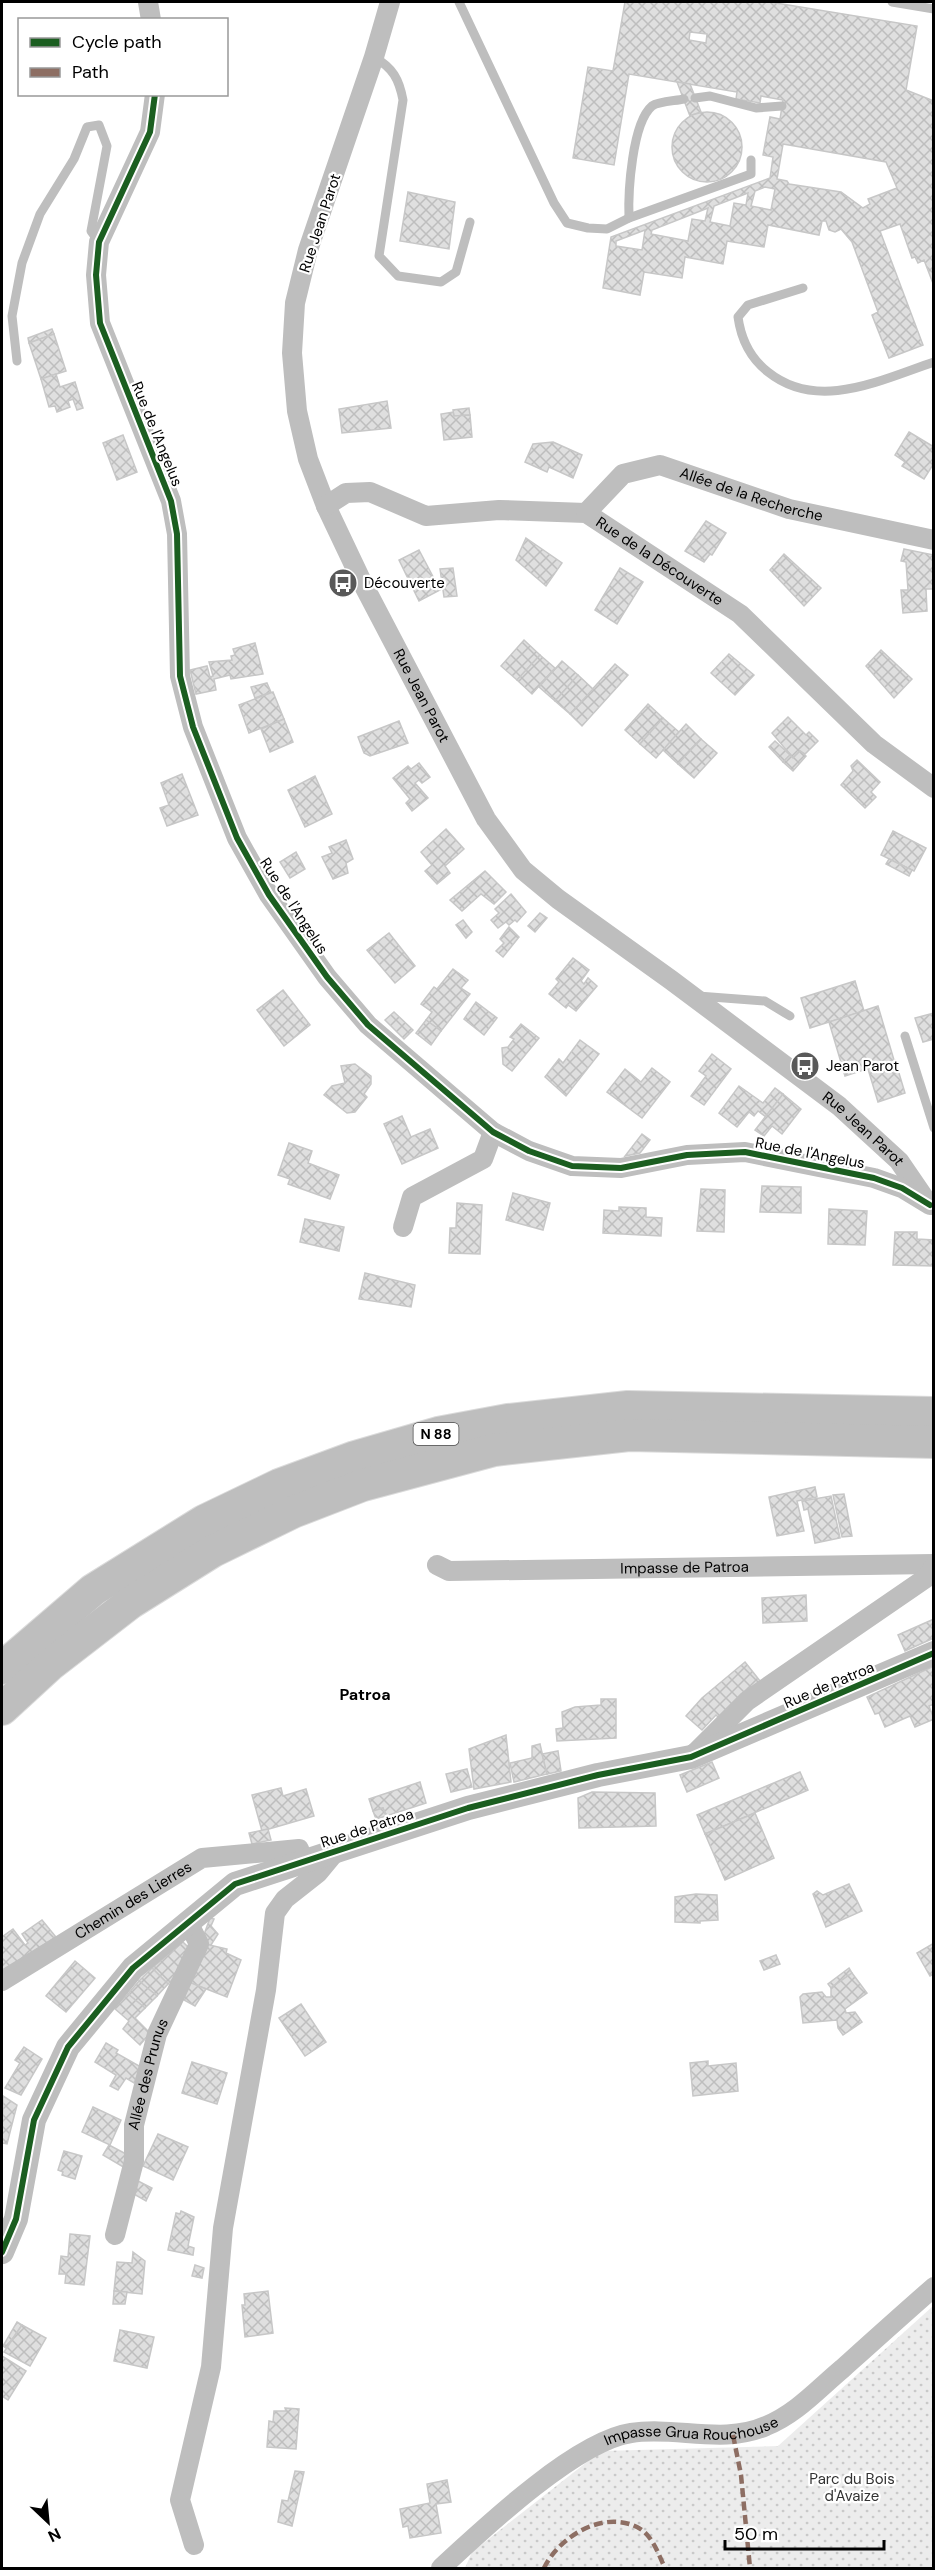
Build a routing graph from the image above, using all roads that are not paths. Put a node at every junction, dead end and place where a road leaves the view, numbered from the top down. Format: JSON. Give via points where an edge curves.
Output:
{"nodes":[{"id":1,"x":148,"y":2,"type":"edge"},
{"id":2,"x":390,"y":2,"type":"edge"},
{"id":3,"x":459,"y":2,"type":"edge"},
{"id":4,"x":892,"y":2,"type":"edge"},
{"id":5,"x":933,"y":9,"type":"edge"},
{"id":6,"x":151,"y":18,"type":"edge"},
{"id":7,"x":374,"y":57,"type":"junction"},
{"id":8,"x":155,"y":96,"type":"edge"},
{"id":9,"x":695,"y":98,"type":"dead end"},
{"id":10,"x":684,"y":99,"type":"dead end"},
{"id":11,"x":782,"y":106,"type":"dead end"},
{"id":12,"x":751,"y":160,"type":"dead end"},
{"id":13,"x":629,"y":218,"type":"junction"},
{"id":14,"x":470,"y":222,"type":"dead end"},
{"id":15,"x":99,"y":242,"type":"junction"},
{"id":16,"x":803,"y":288,"type":"dead end"},
{"id":17,"x":17,"y":361,"type":"dead end"},
{"id":18,"x":933,"y":362,"type":"edge"},
{"id":19,"x":326,"y":506,"type":"junction"},
{"id":20,"x":586,"y":513,"type":"junction"},
{"id":21,"x":933,"y":540,"type":"edge"},
{"id":22,"x":933,"y":788,"type":"edge"},
{"id":23,"x":692,"y":996,"type":"junction"},
{"id":24,"x":790,"y":1016,"type":"dead end"},
{"id":25,"x":906,"y":1036,"type":"dead end"},
{"id":26,"x":933,"y":1128,"type":"edge"},
{"id":27,"x":493,"y":1132,"type":"junction"},
{"id":28,"x":932,"y":1207,"type":"edge"},
{"id":29,"x":403,"y":1227,"type":"dead end"},
{"id":30,"x":933,"y":1413,"type":"edge"},
{"id":31,"x":933,"y":1442,"type":"edge"},
{"id":32,"x":437,"y":1565,"type":"dead end"},
{"id":33,"x":933,"y":1566,"type":"edge"},
{"id":34,"x":933,"y":1653,"type":"edge"},
{"id":35,"x":2,"y":1668,"type":"edge"},
{"id":36,"x":2,"y":1709,"type":"edge"},
{"id":37,"x":690,"y":1757,"type":"junction"},
{"id":38,"x":338,"y":1850,"type":"junction"},
{"id":39,"x":304,"y":1861,"type":"junction"},
{"id":40,"x":188,"y":1922,"type":"junction"},
{"id":41,"x":2,"y":1981,"type":"edge"},
{"id":42,"x":115,"y":2235,"type":"dead end"},
{"id":43,"x":2,"y":2252,"type":"edge"},
{"id":44,"x":933,"y":2287,"type":"edge"},
{"id":45,"x":194,"y":2546,"type":"dead end"},
{"id":46,"x":441,"y":2568,"type":"edge"}],
"edges":[{"from":1,"to":6,"type":"street"},
{"from":2,"to":7,"type":"street","name":"Rue Jean Parot"},
{"from":3,"to":13,"type":"lane","via":[[567,223],[607,229]]},
{"from":4,"to":5,"type":"lane"},
{"from":7,"to":14,"type":"lane","via":[[390,67],[400,84],[403,100],[379,256],[398,276],[441,282],[456,272]]},
{"from":7,"to":19,"type":"street","name":"Rue Jean Parot","via":[[308,250],[295,303],[292,353],[297,411],[308,459]]},
{"from":8,"to":15,"type":"street","name":"Rue de l'Angelus","via":[[150,132]]},
{"from":9,"to":11,"type":"lane","via":[[710,96],[756,108]]},
{"from":10,"to":13,"type":"lane","via":[[654,104],[642,117],[628,196]]},
{"from":12,"to":13,"type":"lane","via":[[751,174],[743,178]]},
{"from":15,"to":17,"type":"lane","via":[[91,231],[107,146],[99,125],[87,127],[74,159],[40,214],[22,263],[12,316]]},
{"from":15,"to":27,"type":"street","name":"Rue de l'Angelus","via":[[96,275],[100,323],[171,501],[177,534],[180,676],[193,727],[223,807],[269,895],[327,977],[368,1025]]},
{"from":16,"to":18,"type":"lane","via":[[748,305],[738,317],[740,332],[752,356],[787,386],[825,392],[850,390]]},
{"from":19,"to":20,"type":"street","name":"Rue de la Découverte","via":[[346,493],[370,492],[426,516],[499,510]]},
{"from":19,"to":23,"type":"street","name":"Rue Jean Parot","via":[[486,819],[523,870]]},
{"from":20,"to":21,"type":"street","name":"Allée de la Recherche","via":[[623,474],[660,465],[789,509]]},
{"from":20,"to":22,"type":"street","name":"Rue de la Découverte","via":[[740,614],[874,744]]},
{"from":23,"to":24,"type":"lane","via":[[765,1001]]},
{"from":23,"to":28,"type":"street","name":"Rue Jean Parot","via":[[854,1118],[899,1161]]},
{"from":25,"to":26,"type":"lane"},
{"from":27,"to":28,"type":"street","name":"Rue de l'Angelus","via":[[529,1151],[572,1166],[621,1168],[687,1155],[745,1152],[874,1178],[902,1188]]},
{"from":27,"to":29,"type":"street","via":[[483,1159],[412,1197]]},
{"from":30,"to":35,"type":"highway","number":"N 88","via":[[628,1407],[508,1420],[438,1433],[354,1457],[290,1481],[204,1521],[93,1590]]},
{"from":31,"to":36,"type":"highway","number":"N 88","via":[[629,1435],[494,1450],[363,1485],[293,1512],[213,1551],[130,1603],[51,1664]]},
{"from":32,"to":33,"type":"street","name":"Impasse de Patroa","via":[[449,1571]]},
{"from":33,"to":37,"type":"street","name":"Impasse de Patroa","via":[[926,1578],[747,1701]]},
{"from":34,"to":37,"type":"street","name":"Rue de Patroa"},
{"from":37,"to":38,"type":"street","name":"Rue de Patroa","via":[[598,1775],[468,1808]]},
{"from":38,"to":39,"type":"street","name":"Rue de Patroa"},
{"from":38,"to":45,"type":"street","via":[[275,1913],[266,1990],[223,2228],[211,2367],[180,2500]]},
{"from":39,"to":40,"type":"street","name":"Rue de Patroa","via":[[235,1884]]},
{"from":39,"to":41,"type":"street","name":"Chemin des Lierres","via":[[299,1850],[202,1858]]},
{"from":40,"to":42,"type":"street","name":"Allée des Prunus","via":[[199,1944],[157,2034],[134,2125],[134,2161]]},
{"from":40,"to":43,"type":"street","name":"Rue de Patroa","via":[[134,1968],[68,2047],[34,2120],[16,2218]]},
{"from":44,"to":46,"type":"street","name":"Impasse Grua Rouchouse","via":[[796,2409],[766,2427],[733,2435],[631,2433],[597,2444],[479,2533]]}]}
